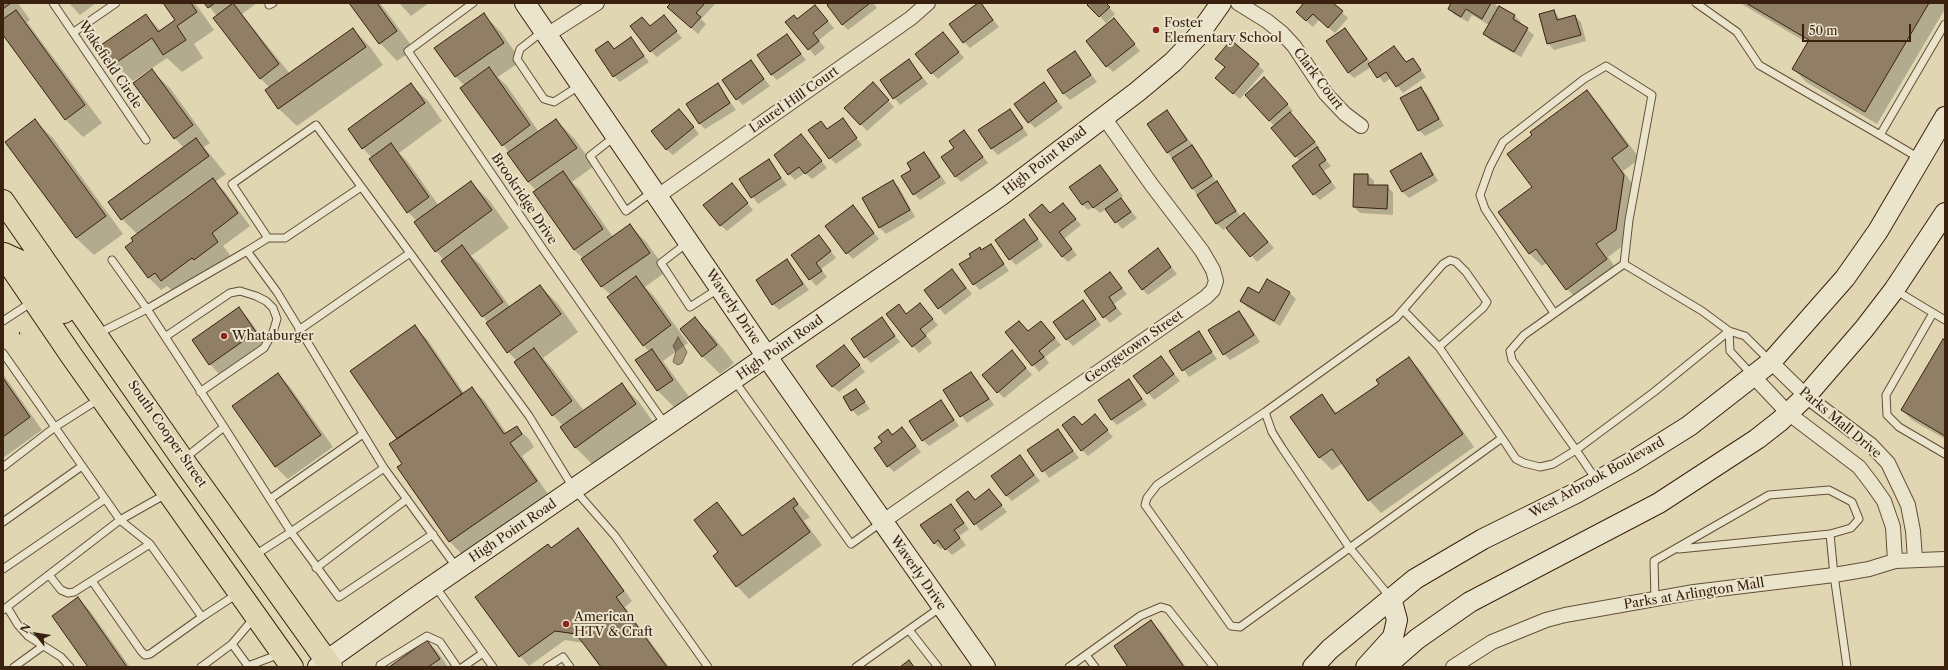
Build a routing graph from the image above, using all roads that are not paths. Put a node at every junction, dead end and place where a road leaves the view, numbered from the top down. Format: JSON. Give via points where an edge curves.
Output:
{"nodes":[{"id":1,"x":53,"y":3,"type":"edge"},
{"id":2,"x":116,"y":3,"type":"edge"},
{"id":3,"x":473,"y":3,"type":"edge"},
{"id":4,"x":525,"y":3,"type":"edge"},
{"id":5,"x":597,"y":3,"type":"edge"},
{"id":6,"x":928,"y":3,"type":"edge"},
{"id":7,"x":1221,"y":3,"type":"edge"},
{"id":8,"x":1238,"y":3,"type":"edge"},
{"id":9,"x":1696,"y":3,"type":"edge"},
{"id":10,"x":1945,"y":24,"type":"edge"},
{"id":11,"x":74,"y":32,"type":"junction"},
{"id":12,"x":546,"y":33,"type":"junction"},
{"id":13,"x":581,"y":85,"type":"junction"},
{"id":14,"x":1103,"y":116,"type":"junction"},
{"id":15,"x":1945,"y":117,"type":"edge"},
{"id":16,"x":1361,"y":126,"type":"dead end"},
{"id":17,"x":1880,"y":135,"type":"junction"},
{"id":18,"x":616,"y":136,"type":"junction"},
{"id":19,"x":146,"y":140,"type":"dead end"},
{"id":20,"x":1920,"y":158,"type":"junction"},
{"id":21,"x":361,"y":187,"type":"junction"},
{"id":22,"x":656,"y":193,"type":"junction"},
{"id":23,"x":3,"y":200,"type":"edge"},
{"id":24,"x":1945,"y":213,"type":"edge"},
{"id":25,"x":268,"y":238,"type":"junction"},
{"id":26,"x":689,"y":242,"type":"junction"},
{"id":27,"x":247,"y":250,"type":"junction"},
{"id":28,"x":410,"y":253,"type":"junction"},
{"id":29,"x":3,"y":254,"type":"edge"},
{"id":30,"x":112,"y":260,"type":"dead end"},
{"id":31,"x":1624,"y":264,"type":"junction"},
{"id":32,"x":720,"y":288,"type":"junction"},
{"id":33,"x":1894,"y":290,"type":"junction"},
{"id":34,"x":34,"y":301,"type":"junction"},
{"id":35,"x":147,"y":309,"type":"junction"},
{"id":36,"x":1403,"y":310,"type":"junction"},
{"id":37,"x":1554,"y":313,"type":"junction"},
{"id":38,"x":1933,"y":313,"type":"junction"},
{"id":39,"x":1945,"y":320,"type":"edge"},
{"id":40,"x":3,"y":321,"type":"edge"},
{"id":41,"x":299,"y":330,"type":"junction"},
{"id":42,"x":1729,"y":331,"type":"junction"},
{"id":43,"x":97,"y":334,"type":"junction"},
{"id":44,"x":165,"y":338,"type":"junction"},
{"id":45,"x":1439,"y":347,"type":"junction"},
{"id":46,"x":3,"y":353,"type":"edge"},
{"id":47,"x":767,"y":356,"type":"junction"},
{"id":48,"x":1771,"y":362,"type":"junction"},
{"id":49,"x":1754,"y":377,"type":"junction"},
{"id":50,"x":734,"y":380,"type":"junction"},
{"id":51,"x":200,"y":392,"type":"junction"},
{"id":52,"x":1806,"y":396,"type":"junction"},
{"id":53,"x":101,"y":398,"type":"junction"},
{"id":54,"x":1265,"y":412,"type":"junction"},
{"id":55,"x":1788,"y":413,"type":"junction"},
{"id":56,"x":666,"y":426,"type":"junction"},
{"id":57,"x":55,"y":427,"type":"junction"},
{"id":58,"x":224,"y":427,"type":"junction"},
{"id":59,"x":363,"y":434,"type":"junction"},
{"id":60,"x":1502,"y":438,"type":"junction"},
{"id":61,"x":1576,"y":450,"type":"junction"},
{"id":62,"x":1945,"y":454,"type":"edge"},
{"id":63,"x":184,"y":460,"type":"junction"},
{"id":64,"x":82,"y":466,"type":"junction"},
{"id":65,"x":3,"y":467,"type":"edge"},
{"id":66,"x":384,"y":468,"type":"junction"},
{"id":67,"x":1597,"y":481,"type":"junction"},
{"id":68,"x":574,"y":489,"type":"junction"},
{"id":69,"x":168,"y":493,"type":"junction"},
{"id":70,"x":105,"y":499,"type":"junction"},
{"id":71,"x":270,"y":499,"type":"junction"},
{"id":72,"x":407,"y":499,"type":"junction"},
{"id":73,"x":120,"y":520,"type":"junction"},
{"id":74,"x":3,"y":522,"type":"edge"},
{"id":75,"x":882,"y":522,"type":"junction"},
{"id":76,"x":291,"y":532,"type":"junction"},
{"id":77,"x":433,"y":534,"type":"junction"},
{"id":78,"x":1830,"y":534,"type":"junction"},
{"id":79,"x":150,"y":544,"type":"junction"},
{"id":80,"x":1349,"y":547,"type":"junction"},
{"id":81,"x":1675,"y":549,"type":"junction"},
{"id":82,"x":254,"y":556,"type":"junction"},
{"id":83,"x":1945,"y":559,"type":"edge"},
{"id":84,"x":1915,"y":560,"type":"junction"},
{"id":85,"x":1895,"y":562,"type":"junction"},
{"id":86,"x":316,"y":568,"type":"junction"},
{"id":87,"x":457,"y":569,"type":"junction"},
{"id":88,"x":3,"y":570,"type":"edge"},
{"id":89,"x":49,"y":575,"type":"junction"},
{"id":90,"x":1834,"y":575,"type":"junction"},
{"id":91,"x":92,"y":582,"type":"junction"},
{"id":92,"x":434,"y":584,"type":"junction"},
{"id":93,"x":239,"y":592,"type":"junction"},
{"id":94,"x":1391,"y":598,"type":"junction"},
{"id":95,"x":1655,"y":599,"type":"junction"},
{"id":96,"x":942,"y":606,"type":"junction"},
{"id":97,"x":5,"y":608,"type":"edge"},
{"id":98,"x":255,"y":616,"type":"junction"},
{"id":99,"x":202,"y":618,"type":"junction"},
{"id":100,"x":909,"y":630,"type":"junction"},
{"id":101,"x":232,"y":644,"type":"junction"},
{"id":102,"x":44,"y":646,"type":"junction"},
{"id":103,"x":483,"y":653,"type":"junction"},
{"id":104,"x":1086,"y":654,"type":"junction"},
{"id":105,"x":287,"y":660,"type":"edge"},
{"id":106,"x":325,"y":665,"type":"edge"},
{"id":107,"x":248,"y":666,"type":"edge"},
{"id":108,"x":14,"y":667,"type":"edge"},
{"id":109,"x":70,"y":667,"type":"edge"},
{"id":110,"x":201,"y":667,"type":"edge"},
{"id":111,"x":380,"y":667,"type":"edge"},
{"id":112,"x":457,"y":667,"type":"edge"},
{"id":113,"x":463,"y":667,"type":"edge"},
{"id":114,"x":493,"y":667,"type":"edge"},
{"id":115,"x":547,"y":667,"type":"edge"},
{"id":116,"x":570,"y":667,"type":"edge"},
{"id":117,"x":708,"y":667,"type":"edge"},
{"id":118,"x":856,"y":667,"type":"edge"},
{"id":119,"x":938,"y":667,"type":"edge"},
{"id":120,"x":985,"y":667,"type":"edge"},
{"id":121,"x":1069,"y":667,"type":"edge"},
{"id":122,"x":1095,"y":667,"type":"edge"},
{"id":123,"x":1214,"y":667,"type":"edge"},
{"id":124,"x":1313,"y":667,"type":"edge"},
{"id":125,"x":1366,"y":667,"type":"edge"},
{"id":126,"x":1385,"y":667,"type":"edge"},
{"id":127,"x":1453,"y":667,"type":"edge"},
{"id":128,"x":1847,"y":667,"type":"edge"}],
"edges":[{"from":1,"to":11,"type":"lane","name":"Wakefield Circle"},
{"from":2,"to":11,"type":"lane"},
{"from":3,"to":56,"type":"lane","name":"Brookridge Drive","via":[[408,51]]},
{"from":4,"to":12,"type":"street","name":"Waverly Drive"},
{"from":5,"to":12,"type":"street"},
{"from":6,"to":22,"type":"street","name":"Laurel Hill Court","via":[[911,18]]},
{"from":7,"to":14,"type":"street","name":"High Point Road","via":[[1197,36],[1173,62]]},
{"from":8,"to":16,"type":"street","name":"Clark Court","via":[[1282,33],[1294,46],[1326,94]]},
{"from":9,"to":17,"type":"lane","via":[[1737,32],[1759,65]]},
{"from":10,"to":17,"type":"lane"},
{"from":11,"to":19,"type":"lane","name":"Wakefield Circle"},
{"from":12,"to":13,"type":"street","name":"Waverly Drive"},
{"from":12,"to":13,"type":"lane","via":[[520,49],[517,59],[544,99],[554,102]]},
{"from":13,"to":18,"type":"street","name":"Waverly Drive"},
{"from":14,"to":47,"type":"street","name":"High Point Road","via":[[1000,196]]},
{"from":14,"to":75,"type":"street","name":"Georgetown Street","via":[[1202,251],[1213,270],[1216,281],[1213,290]]},
{"from":15,"to":20,"type":"street","name":"West Arbrook Boulevard"},
{"from":17,"to":20,"type":"lane"},
{"from":18,"to":22,"type":"street","name":"Waverly Drive"},
{"from":18,"to":22,"type":"lane","via":[[590,156],[626,212]]},
{"from":20,"to":48,"type":"street","name":"West Arbrook Boulevard","via":[[1878,231],[1845,278]]},
{"from":21,"to":25,"type":"lane","via":[[285,238]]},
{"from":21,"to":25,"type":"lane","via":[[316,125],[232,184]]},
{"from":21,"to":28,"type":"lane"},
{"from":22,"to":26,"type":"street","name":"Waverly Drive"},
{"from":23,"to":43,"type":"main road","name":"South Cooper Street"},
{"from":24,"to":33,"type":"street"},
{"from":25,"to":27,"type":"lane"},
{"from":26,"to":32,"type":"street","name":"Waverly Drive"},
{"from":26,"to":32,"type":"lane","via":[[661,263],[690,307]]},
{"from":27,"to":35,"type":"lane"},
{"from":27,"to":41,"type":"lane","via":[[277,292]]},
{"from":28,"to":41,"type":"lane"},
{"from":28,"to":68,"type":"lane","via":[[529,416]]},
{"from":29,"to":34,"type":"main road"},
{"from":29,"to":43,"type":"main road","via":[[28,265],[78,330]]},
{"from":30,"to":35,"type":"lane"},
{"from":31,"to":37,"type":"lane"},
{"from":31,"to":37,"type":"lane","via":[[1629,220],[1652,95],[1606,66],[1584,79],[1503,142],[1490,167],[1480,196],[1485,209]]},
{"from":31,"to":42,"type":"lane"},
{"from":32,"to":47,"type":"street","name":"Waverly Drive"},
{"from":33,"to":38,"type":"lane"},
{"from":33,"to":52,"type":"street"},
{"from":34,"to":40,"type":"lane"},
{"from":34,"to":53,"type":"main road"},
{"from":35,"to":43,"type":"lane"},
{"from":35,"to":44,"type":"lane"},
{"from":36,"to":45,"type":"lane"},
{"from":36,"to":45,"type":"lane","via":[[1443,264],[1450,260],[1456,262],[1466,272],[1487,302]]},
{"from":36,"to":54,"type":"lane","via":[[1396,318]]},
{"from":37,"to":61,"type":"lane","via":[[1524,335],[1510,351],[1512,360]]},
{"from":38,"to":39,"type":"lane"},
{"from":38,"to":62,"type":"lane","via":[[1886,395],[1886,414],[1899,427]]},
{"from":41,"to":59,"type":"lane"},
{"from":42,"to":48,"type":"lane","via":[[1745,336]]},
{"from":42,"to":49,"type":"lane","via":[[1730,351]]},
{"from":42,"to":61,"type":"lane","via":[[1654,392]]},
{"from":43,"to":63,"type":"main road","name":"South Cooper Street"},
{"from":44,"to":51,"type":"lane"},
{"from":44,"to":51,"type":"lane","via":[[230,293],[240,291],[256,296],[273,308],[277,319],[264,348]]},
{"from":45,"to":60,"type":"lane"},
{"from":46,"to":57,"type":"lane"},
{"from":47,"to":50,"type":"street","name":"High Point Road"},
{"from":47,"to":75,"type":"street","name":"Waverly Drive"},
{"from":48,"to":49,"type":"street","name":"West Arbrook Boulevard"},
{"from":48,"to":52,"type":"street","name":"Parks Mall Drive"},
{"from":49,"to":55,"type":"street","name":"Parks Mall Drive"},
{"from":49,"to":67,"type":"street","name":"West Arbrook Boulevard","via":[[1689,426]]},
{"from":50,"to":56,"type":"street","name":"High Point Road"},
{"from":50,"to":75,"type":"lane","via":[[851,544]]},
{"from":51,"to":58,"type":"lane"},
{"from":52,"to":55,"type":"street"},
{"from":52,"to":84,"type":"street","name":"Parks Mall Drive","via":[[1871,445],[1888,463],[1908,505]]},
{"from":53,"to":57,"type":"lane"},
{"from":53,"to":63,"type":"main road","via":[[113,396],[129,404],[172,457]]},
{"from":53,"to":69,"type":"main road"},
{"from":54,"to":80,"type":"lane","via":[[1272,432]]},
{"from":54,"to":80,"type":"lane","via":[[1157,485],[1145,505],[1232,626],[1240,627],[1254,618]]},
{"from":55,"to":85,"type":"street","name":"Parks Mall Drive","via":[[1859,467],[1872,484],[1884,501],[1893,528]]},
{"from":55,"to":126,"type":"street","via":[[1757,439],[1659,503],[1470,602],[1417,639]]},
{"from":56,"to":68,"type":"street","name":"High Point Road"},
{"from":57,"to":64,"type":"lane"},
{"from":57,"to":65,"type":"lane"},
{"from":58,"to":63,"type":"lane"},
{"from":58,"to":71,"type":"lane"},
{"from":59,"to":66,"type":"lane"},
{"from":59,"to":71,"type":"lane"},
{"from":60,"to":61,"type":"lane","via":[[1516,458],[1540,467],[1553,464]]},
{"from":60,"to":80,"type":"lane"},
{"from":61,"to":67,"type":"lane"},
{"from":63,"to":82,"type":"main road","name":"South Cooper Street"},
{"from":64,"to":70,"type":"lane"},
{"from":64,"to":74,"type":"lane"},
{"from":66,"to":72,"type":"lane"},
{"from":66,"to":76,"type":"lane"},
{"from":67,"to":94,"type":"street","name":"West Arbrook Boulevard","via":[[1483,539],[1416,579]]},
{"from":68,"to":87,"type":"street","name":"High Point Road"},
{"from":68,"to":117,"type":"lane","via":[[615,536]]},
{"from":69,"to":73,"type":"lane"},
{"from":69,"to":93,"type":"main road"},
{"from":70,"to":73,"type":"lane"},
{"from":70,"to":88,"type":"lane"},
{"from":71,"to":76,"type":"lane"},
{"from":72,"to":77,"type":"lane"},
{"from":72,"to":86,"type":"lane"},
{"from":73,"to":79,"type":"lane"},
{"from":73,"to":89,"type":"lane"},
{"from":75,"to":96,"type":"street","name":"Waverly Drive"},
{"from":76,"to":82,"type":"lane"},
{"from":76,"to":86,"type":"lane"},
{"from":77,"to":86,"type":"lane","via":[[339,598]]},
{"from":77,"to":87,"type":"lane"},
{"from":78,"to":81,"type":"lane"},
{"from":78,"to":81,"type":"lane","via":[[1851,528],[1858,519],[1852,502],[1829,490],[1769,495]]},
{"from":78,"to":90,"type":"lane"},
{"from":79,"to":91,"type":"lane"},
{"from":79,"to":99,"type":"lane"},
{"from":80,"to":94,"type":"lane"},
{"from":81,"to":95,"type":"lane","via":[[1654,562]]},
{"from":82,"to":106,"type":"main road","name":"South Cooper Street"},
{"from":83,"to":84,"type":"street","name":"Parks at Arlington Mall"},
{"from":84,"to":85,"type":"street","name":"Parks at Arlington Mall"},
{"from":85,"to":90,"type":"street","name":"Parks at Arlington Mall"},
{"from":87,"to":92,"type":"street","name":"High Point Road"},
{"from":89,"to":91,"type":"lane","via":[[61,590],[68,594]]},
{"from":89,"to":97,"type":"lane"},
{"from":90,"to":95,"type":"street","name":"Parks at Arlington Mall"},
{"from":90,"to":128,"type":"lane"},
{"from":91,"to":99,"type":"lane","via":[[145,655]]},
{"from":92,"to":103,"type":"lane"},
{"from":92,"to":106,"type":"street","name":"High Point Road"},
{"from":93,"to":98,"type":"main road"},
{"from":93,"to":99,"type":"lane"},
{"from":94,"to":124,"type":"street","name":"West Arbrook Boulevard"},
{"from":94,"to":125,"type":"street","via":[[1397,620],[1393,637]]},
{"from":95,"to":127,"type":"street","name":"Parks at Arlington Mall","via":[[1546,620],[1492,642]]},
{"from":96,"to":100,"type":"lane"},
{"from":96,"to":120,"type":"street","name":"Waverly Drive"},
{"from":97,"to":102,"type":"lane","via":[[28,636]]},
{"from":98,"to":101,"type":"lane"},
{"from":98,"to":105,"type":"main road"},
{"from":100,"to":118,"type":"lane"},
{"from":100,"to":119,"type":"lane"},
{"from":101,"to":107,"type":"lane"},
{"from":101,"to":110,"type":"lane"},
{"from":102,"to":108,"type":"lane"},
{"from":102,"to":109,"type":"lane","via":[[61,657]]},
{"from":103,"to":113,"type":"lane"},
{"from":103,"to":114,"type":"lane"},
{"from":104,"to":121,"type":"lane"},
{"from":104,"to":122,"type":"lane"},
{"from":104,"to":123,"type":"lane","via":[[1140,616],[1160,607],[1168,609]]},
{"from":105,"to":107,"type":"lane"},
{"from":111,"to":112,"type":"lane","via":[[427,636],[440,642]]},
{"from":115,"to":116,"type":"lane","via":[[563,657]]}]}
